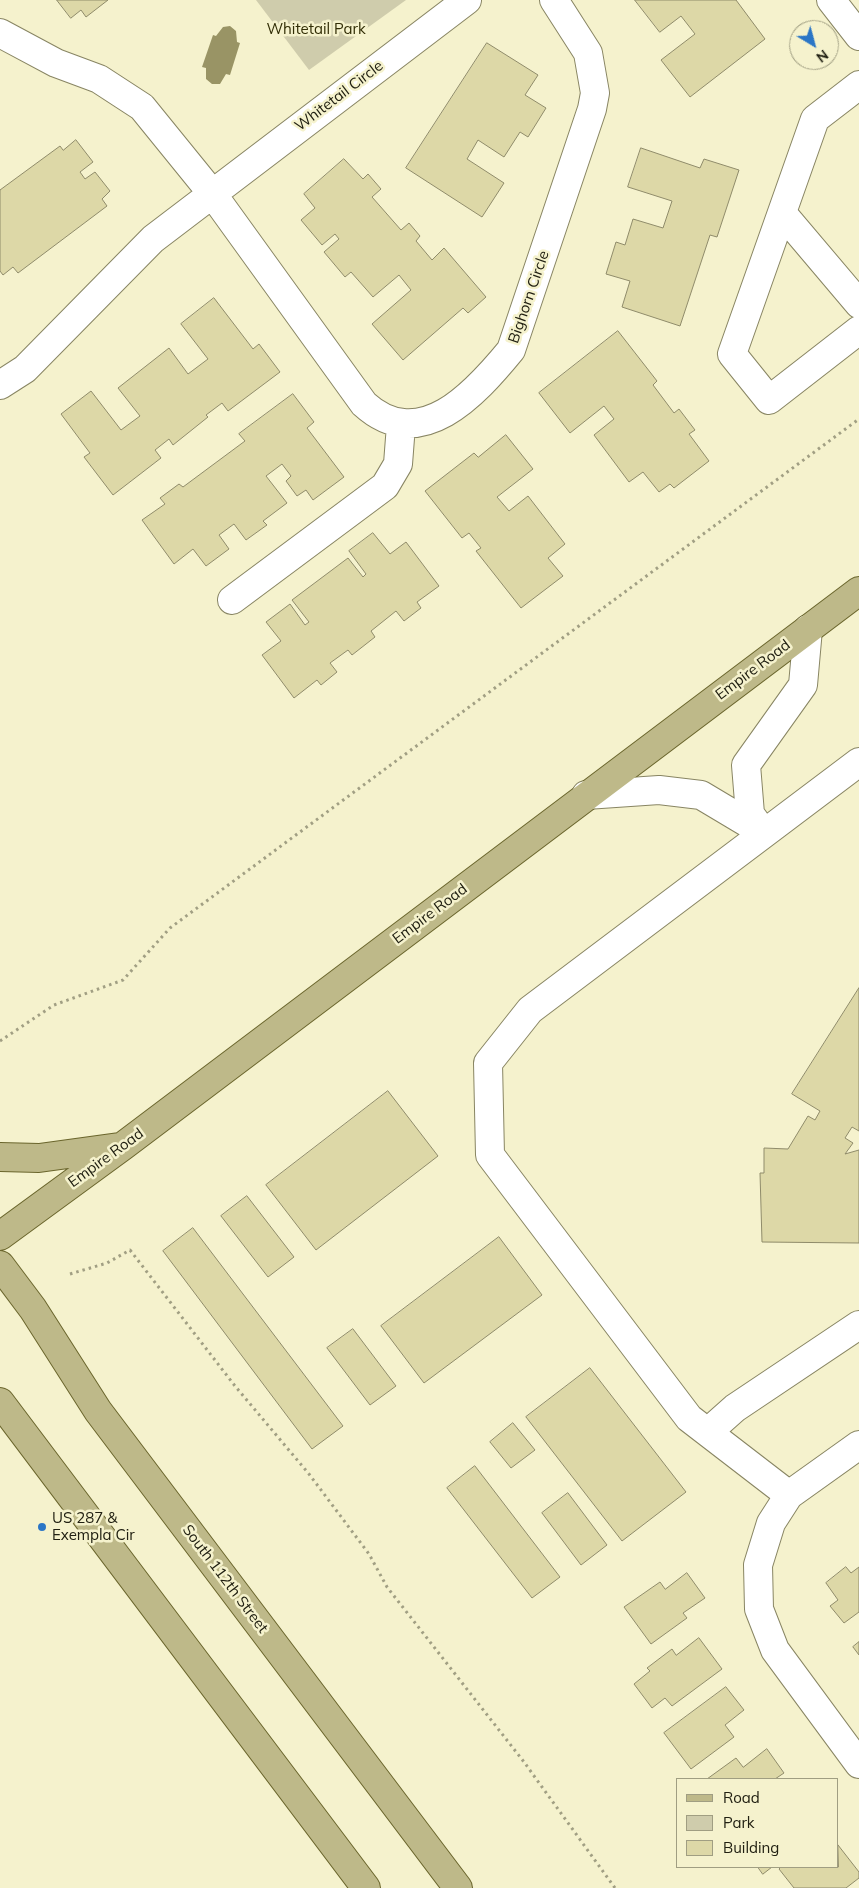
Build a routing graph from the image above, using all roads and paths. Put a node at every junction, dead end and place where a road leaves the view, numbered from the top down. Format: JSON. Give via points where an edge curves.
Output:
{"nodes":[{"id":1,"x":466,"y":0,"type":"edge"},
{"id":2,"x":554,"y":0,"type":"edge"},
{"id":3,"x":831,"y":0,"type":"edge"},
{"id":4,"x":0,"y":33,"type":"edge"},
{"id":5,"x":859,"y":36,"type":"edge"},
{"id":6,"x":859,"y":85,"type":"edge"},
{"id":7,"x":211,"y":192,"type":"junction"},
{"id":8,"x":782,"y":214,"type":"junction"},
{"id":9,"x":859,"y":304,"type":"edge"},
{"id":10,"x":859,"y":330,"type":"edge"},
{"id":11,"x":0,"y":385,"type":"edge"},
{"id":12,"x":859,"y":419,"type":"edge"},
{"id":13,"x":401,"y":424,"type":"junction"},
{"id":14,"x":859,"y":591,"type":"edge"},
{"id":15,"x":232,"y":600,"type":"dead end"},
{"id":16,"x":808,"y":629,"type":"junction"},
{"id":17,"x":859,"y":762,"type":"edge"},
{"id":18,"x":586,"y":795,"type":"junction"},
{"id":19,"x":763,"y":832,"type":"junction"},
{"id":20,"x":0,"y":1041,"type":"edge"},
{"id":21,"x":123,"y":1146,"type":"junction"},
{"id":22,"x":0,"y":1157,"type":"edge"},
{"id":23,"x":0,"y":1236,"type":"edge"},
{"id":24,"x":0,"y":1265,"type":"edge"},
{"id":25,"x":70,"y":1274,"type":"dead end"},
{"id":26,"x":859,"y":1324,"type":"edge"},
{"id":27,"x":0,"y":1402,"type":"edge"},
{"id":28,"x":708,"y":1432,"type":"junction"},
{"id":29,"x":859,"y":1445,"type":"edge"},
{"id":30,"x":789,"y":1495,"type":"junction"},
{"id":31,"x":859,"y":1764,"type":"edge"},
{"id":32,"x":366,"y":1888,"type":"edge"},
{"id":33,"x":458,"y":1888,"type":"edge"},
{"id":34,"x":615,"y":1888,"type":"edge"}],
"edges":[{"from":1,"to":7,"type":"street","name":"Whitetail Circle"},
{"from":2,"to":13,"type":"street","name":"Bighorn Circle","via":[[588,53],[595,93],[511,350],[490,375],[430,422]]},
{"from":3,"to":5,"type":"street"},
{"from":4,"to":7,"type":"street","via":[[99,80],[142,107]]},
{"from":6,"to":8,"type":"street","via":[[816,119]]},
{"from":7,"to":11,"type":"street","name":"Whitetail Circle","via":[[153,239],[25,369]]},
{"from":7,"to":13,"type":"street","name":"Bighorn Circle","via":[[364,404],[374,413]]},
{"from":8,"to":9,"type":"street"},
{"from":8,"to":10,"type":"street","via":[[732,354],[770,400]]},
{"from":12,"to":20,"type":"path","via":[[170,928],[123,980],[54,1005]]},
{"from":13,"to":15,"type":"street","via":[[398,464],[385,486]]},
{"from":14,"to":16,"type":"main road","name":"Empire Road"},
{"from":16,"to":18,"type":"main road","name":"Empire Road"},
{"from":16,"to":19,"type":"street","via":[[803,685],[746,765],[750,814]]},
{"from":17,"to":19,"type":"street"},
{"from":18,"to":19,"type":"street","via":[[659,790],[702,795]]},
{"from":18,"to":21,"type":"main road","name":"Empire Road"},
{"from":19,"to":28,"type":"street","via":[[530,1010],[488,1063],[490,1155],[689,1418]]},
{"from":21,"to":22,"type":"main road","via":[[39,1158]]},
{"from":21,"to":23,"type":"main road","name":"Empire Road"},
{"from":24,"to":33,"type":"main road","name":"South 112th Street","via":[[33,1308],[98,1411]]},
{"from":25,"to":34,"type":"path","via":[[107,1264],[130,1250],[235,1386],[309,1474],[369,1554],[387,1587],[524,1762]]},
{"from":26,"to":28,"type":"street","via":[[735,1408]]},
{"from":27,"to":32,"type":"main road"},
{"from":28,"to":30,"type":"street"},
{"from":29,"to":30,"type":"street"},
{"from":30,"to":31,"type":"street","via":[[771,1524],[758,1565],[759,1609],[774,1650]]}]}
